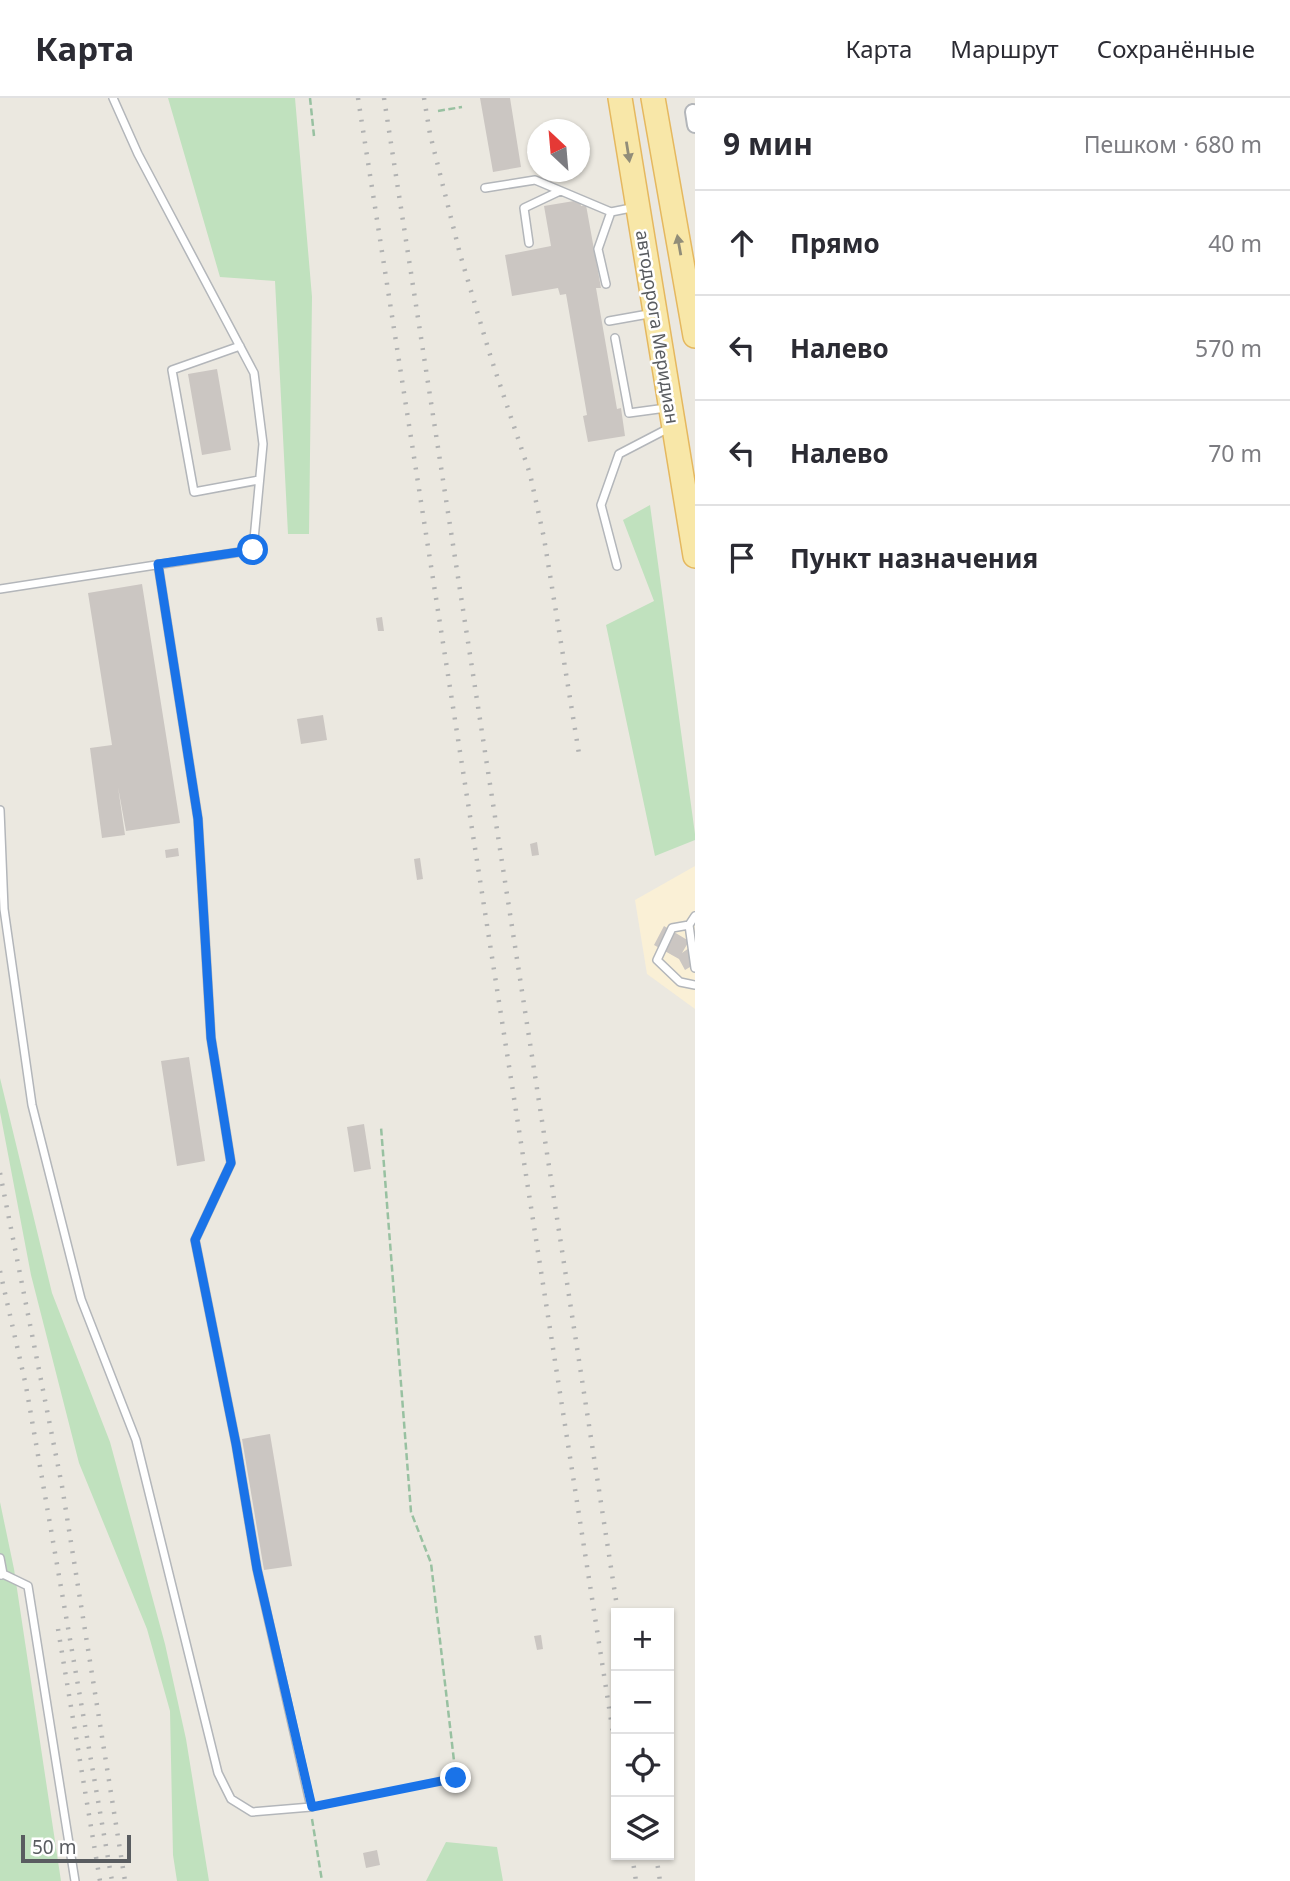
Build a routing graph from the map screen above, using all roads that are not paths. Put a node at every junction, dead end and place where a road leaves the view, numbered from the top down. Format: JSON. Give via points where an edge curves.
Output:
{"nodes":[{"id":1,"x":113,"y":98,"type":"edge"},
{"id":2,"x":620,"y":98,"type":"edge"},
{"id":3,"x":653,"y":98,"type":"edge"},
{"id":4,"x":485,"y":188,"type":"dead end"},
{"id":5,"x":560,"y":191,"type":"junction"},
{"id":6,"x":637,"y":207,"type":"junction"},
{"id":7,"x":611,"y":212,"type":"junction"},
{"id":8,"x":529,"y":243,"type":"dead end"},
{"id":9,"x":606,"y":284,"type":"dead end"},
{"id":10,"x":654,"y":313,"type":"junction"},
{"id":11,"x":609,"y":321,"type":"dead end"},
{"id":12,"x":695,"y":336,"type":"edge"},
{"id":13,"x":615,"y":338,"type":"dead end"},
{"id":14,"x":240,"y":346,"type":"junction"},
{"id":15,"x":671,"y":417,"type":"junction"},
{"id":16,"x":259,"y":480,"type":"junction"},
{"id":17,"x":695,"y":556,"type":"edge"},
{"id":18,"x":158,"y":564,"type":"junction"},
{"id":19,"x":617,"y":566,"type":"dead end"},
{"id":20,"x":0,"y":589,"type":"edge"},
{"id":21,"x":0,"y":810,"type":"edge"},
{"id":22,"x":695,"y":916,"type":"edge"},
{"id":23,"x":689,"y":925,"type":"junction"},
{"id":24,"x":695,"y":968,"type":"edge"},
{"id":25,"x":695,"y":985,"type":"edge"},
{"id":26,"x":0,"y":1558,"type":"edge"},
{"id":27,"x":2,"y":1575,"type":"edge"},
{"id":28,"x":75,"y":1881,"type":"edge"}],
"edges":[{"from":1,"to":14,"type":"lane"},
{"from":2,"to":6,"type":"main road","name":"автодорога Меридиан","one_way":true},
{"from":12,"to":3,"type":"main road","name":"автодорога Меридиан","one_way":true},
{"from":4,"to":5,"type":"lane","via":[[535,180]]},
{"from":5,"to":7,"type":"lane"},
{"from":5,"to":8,"type":"lane","via":[[524,208]]},
{"from":6,"to":7,"type":"lane"},
{"from":6,"to":10,"type":"main road","name":"автодорога Меридиан"},
{"from":7,"to":9,"type":"lane","via":[[598,249]]},
{"from":10,"to":11,"type":"lane"},
{"from":10,"to":15,"type":"main road","name":"автодорога Меридиан"},
{"from":13,"to":15,"type":"lane","via":[[628,413]]},
{"from":14,"to":16,"type":"lane","via":[[254,373],[263,444]]},
{"from":14,"to":16,"type":"lane","via":[[172,370],[194,492]]},
{"from":15,"to":17,"type":"main road","name":"автодорога Меридиан"},
{"from":15,"to":19,"type":"lane","via":[[618,454],[600,505]]},
{"from":16,"to":18,"type":"lane","via":[[253,550]]},
{"from":18,"to":20,"type":"lane"},
{"from":18,"to":21,"type":"lane","via":[[198,819],[211,1038],[231,1163],[195,1240],[257,1569],[312,1807],[252,1812],[231,1799],[218,1773],[136,1440],[81,1299],[32,1105],[4,909]]},
{"from":22,"to":23,"type":"lane"},
{"from":23,"to":24,"type":"lane"},
{"from":23,"to":25,"type":"lane","via":[[672,928],[657,960],[680,982]]},
{"from":26,"to":27,"type":"lane"},
{"from":27,"to":28,"type":"lane","via":[[28,1586]]}]}
